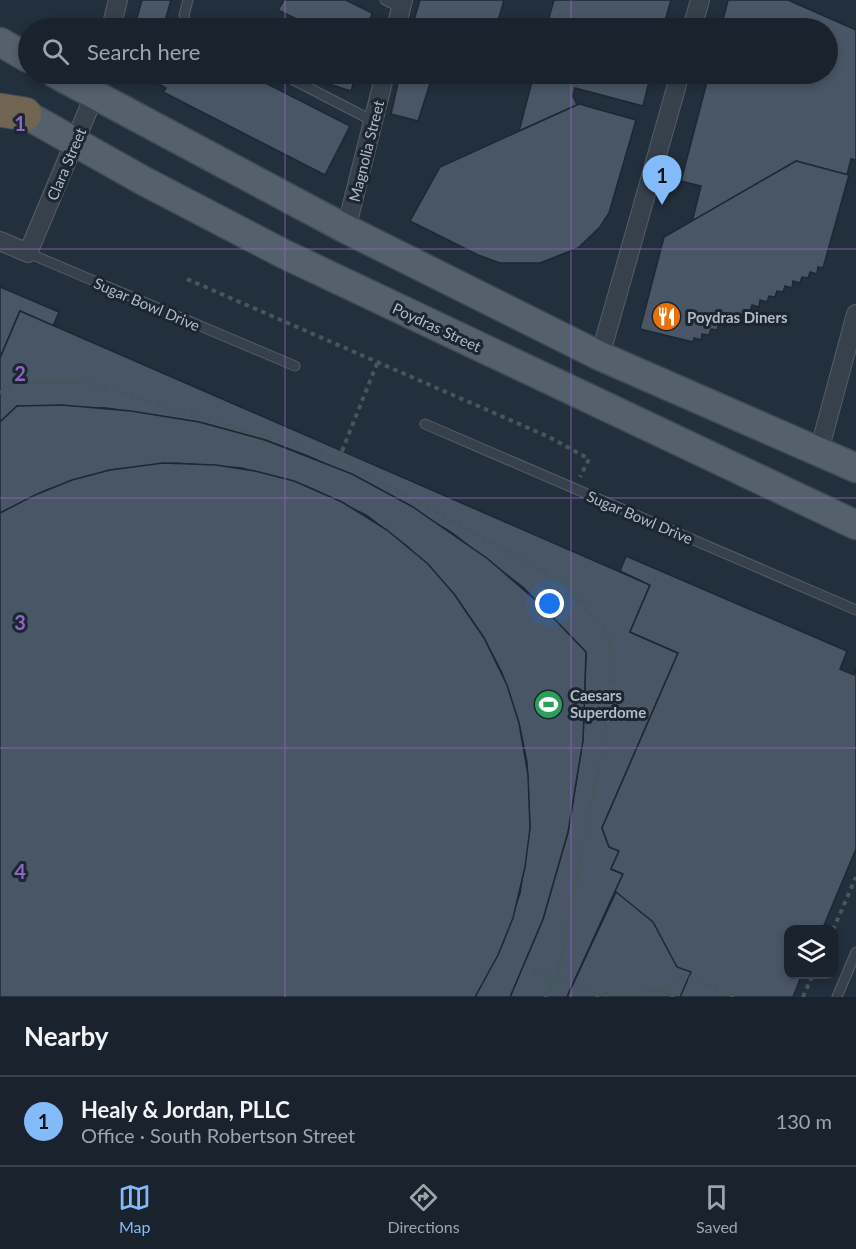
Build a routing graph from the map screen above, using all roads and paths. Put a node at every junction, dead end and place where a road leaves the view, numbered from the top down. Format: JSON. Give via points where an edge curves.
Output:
{"nodes":[{"id":1,"x":118,"y":0,"type":"edge"},
{"id":2,"x":188,"y":0,"type":"edge"},
{"id":3,"x":700,"y":0,"type":"edge"},
{"id":4,"x":114,"y":18,"type":"edge"},
{"id":5,"x":186,"y":18,"type":"edge"},
{"id":6,"x":695,"y":18,"type":"edge"},
{"id":7,"x":0,"y":42,"type":"edge"},
{"id":8,"x":18,"y":52,"type":"edge"},
{"id":9,"x":301,"y":84,"type":"edge"},
{"id":10,"x":382,"y":84,"type":"edge"},
{"id":11,"x":677,"y":84,"type":"edge"},
{"id":12,"x":97,"y":85,"type":"edge"},
{"id":13,"x":13,"y":112,"type":"edge"},
{"id":14,"x":373,"y":121,"type":"junction"},
{"id":15,"x":75,"y":142,"type":"junction"},
{"id":16,"x":346,"y":229,"type":"junction"},
{"id":17,"x":0,"y":241,"type":"edge"},
{"id":18,"x":28,"y":254,"type":"junction"},
{"id":19,"x":187,"y":279,"type":"dead end"},
{"id":20,"x":856,"y":314,"type":"edge"},
{"id":21,"x":600,"y":356,"type":"junction"},
{"id":22,"x":378,"y":361,"type":"junction"},
{"id":23,"x":295,"y":366,"type":"dead end"},
{"id":24,"x":0,"y":393,"type":"edge"},
{"id":25,"x":425,"y":424,"type":"dead end"},
{"id":26,"x":819,"y":451,"type":"junction"},
{"id":27,"x":339,"y":459,"type":"junction"},
{"id":28,"x":856,"y":468,"type":"edge"},
{"id":29,"x":574,"y":488,"type":"junction"},
{"id":30,"x":856,"y":525,"type":"edge"},
{"id":31,"x":856,"y":610,"type":"edge"},
{"id":32,"x":856,"y":877,"type":"edge"},
{"id":33,"x":835,"y":925,"type":"edge"},
{"id":34,"x":856,"y":952,"type":"edge"},
{"id":35,"x":524,"y":966,"type":"dead end"},
{"id":36,"x":557,"y":979,"type":"junction"},
{"id":37,"x":811,"y":979,"type":"edge"},
{"id":38,"x":662,"y":991,"type":"junction"},
{"id":39,"x":598,"y":996,"type":"edge"},
{"id":40,"x":545,"y":997,"type":"edge"},
{"id":41,"x":676,"y":997,"type":"edge"},
{"id":42,"x":734,"y":997,"type":"edge"},
{"id":43,"x":803,"y":997,"type":"edge"},
{"id":44,"x":837,"y":997,"type":"edge"}],
"edges":[{"from":1,"to":4,"type":"street"},
{"from":2,"to":5,"type":"lane"},
{"from":3,"to":6,"type":"street"},
{"from":7,"to":8,"type":"main road"},
{"from":9,"to":14,"type":"lane"},
{"from":10,"to":14,"type":"street","name":"Magnolia Street"},
{"from":11,"to":21,"type":"street"},
{"from":12,"to":15,"type":"street","name":"Clara Street"},
{"from":12,"to":16,"type":"main road"},
{"from":13,"to":15,"type":"main road","name":"Poydras Street"},
{"from":14,"to":16,"type":"street","name":"Magnolia Street"},
{"from":15,"to":18,"type":"street","name":"Clara Street"},
{"from":15,"to":30,"type":"main road","name":"Poydras Street","via":[[284,255]]},
{"from":16,"to":21,"type":"main road"},
{"from":17,"to":18,"type":"street","name":"Sugar Bowl Drive"},
{"from":18,"to":23,"type":"lane","name":"Sugar Bowl Drive"},
{"from":19,"to":22,"type":"path"},
{"from":20,"to":26,"type":"street"},
{"from":21,"to":26,"type":"main road"},
{"from":22,"to":27,"type":"path","bridge":true},
{"from":22,"to":29,"type":"path","via":[[549,437],[589,459]]},
{"from":24,"to":27,"type":"path","via":[[17,382],[84,382]]},
{"from":25,"to":29,"type":"lane","name":"Sugar Bowl Drive"},
{"from":26,"to":28,"type":"main road"},
{"from":27,"to":36,"type":"path","via":[[566,584],[608,635],[612,697]]},
{"from":29,"to":31,"type":"lane","name":"Sugar Bowl Drive"},
{"from":32,"to":33,"type":"path"},
{"from":34,"to":44,"type":"lane"},
{"from":35,"to":36,"type":"path"},
{"from":36,"to":39,"type":"path"},
{"from":36,"to":40,"type":"path"},
{"from":37,"to":43,"type":"path"},
{"from":38,"to":39,"type":"path"},
{"from":38,"to":41,"type":"path"},
{"from":38,"to":42,"type":"path","via":[[678,978],[688,977]]}]}
